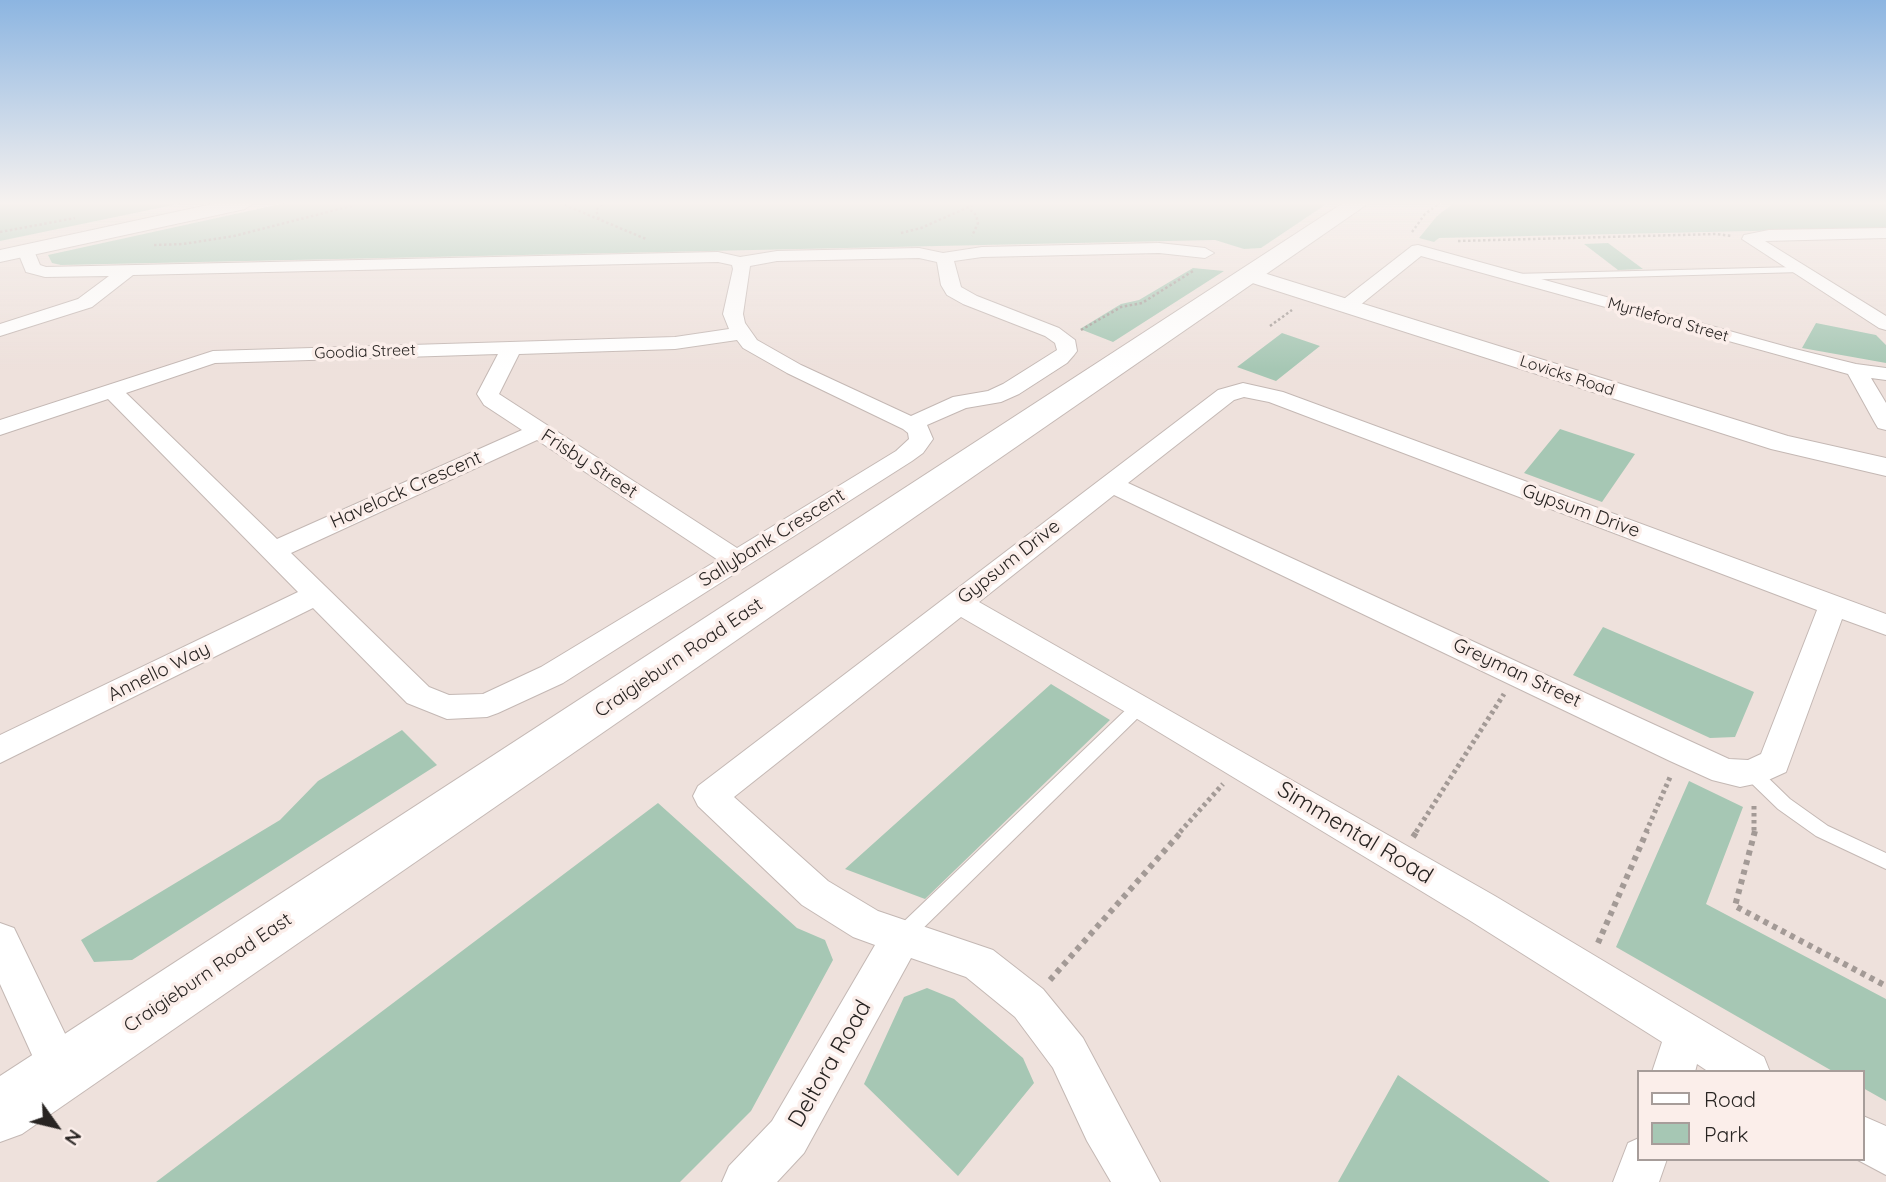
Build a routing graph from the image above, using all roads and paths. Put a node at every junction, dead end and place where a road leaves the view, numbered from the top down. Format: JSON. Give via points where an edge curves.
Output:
{"nodes":[{"id":1,"x":29,"y":258,"type":"edge"},
{"id":2,"x":665,"y":258,"type":"edge"},
{"id":3,"x":723,"y":258,"type":"edge"},
{"id":4,"x":756,"y":258,"type":"edge"},
{"id":5,"x":943,"y":258,"type":"edge"},
{"id":6,"x":1192,"y":258,"type":"edge"},
{"id":7,"x":1276,"y":258,"type":"edge"},
{"id":8,"x":1408,"y":258,"type":"edge"},
{"id":9,"x":1448,"y":258,"type":"edge"},
{"id":10,"x":1780,"y":258,"type":"edge"},
{"id":11,"x":1201,"y":261,"type":"joint"},
{"id":12,"x":740,"y":262,"type":"junction"},
{"id":13,"x":129,"y":270,"type":"junction"},
{"id":14,"x":1798,"y":270,"type":"junction"},
{"id":15,"x":1251,"y":275,"type":"junction"},
{"id":16,"x":1513,"y":276,"type":"junction"},
{"id":17,"x":1346,"y":306,"type":"junction"},
{"id":18,"x":1886,"y":324,"type":"edge"},
{"id":19,"x":0,"y":330,"type":"edge"},
{"id":20,"x":1080,"y":331,"type":"dead end"},
{"id":21,"x":741,"y":332,"type":"junction"},
{"id":22,"x":512,"y":348,"type":"junction"},
{"id":23,"x":1856,"y":370,"type":"junction"},
{"id":24,"x":1886,"y":374,"type":"edge"},
{"id":25,"x":110,"y":390,"type":"junction"},
{"id":26,"x":911,"y":424,"type":"junction"},
{"id":27,"x":1886,"y":424,"type":"edge"},
{"id":28,"x":0,"y":428,"type":"edge"},
{"id":29,"x":538,"y":430,"type":"junction"},
{"id":30,"x":1886,"y":467,"type":"edge"},
{"id":31,"x":1110,"y":484,"type":"junction"},
{"id":32,"x":274,"y":550,"type":"junction"},
{"id":33,"x":737,"y":560,"type":"junction"},
{"id":34,"x":318,"y":594,"type":"junction"},
{"id":35,"x":957,"y":602,"type":"junction"},
{"id":36,"x":1833,"y":605,"type":"junction"},
{"id":37,"x":1886,"y":625,"type":"edge"},
{"id":38,"x":1517,"y":673,"type":"junction"},
{"id":39,"x":1140,"y":706,"type":"junction"},
{"id":40,"x":0,"y":750,"type":"edge"},
{"id":41,"x":1682,"y":752,"type":"junction"},
{"id":42,"x":1240,"y":765,"type":"junction"},
{"id":43,"x":1752,"y":773,"type":"junction"},
{"id":44,"x":1756,"y":825,"type":"dead end"},
{"id":45,"x":1399,"y":859,"type":"junction"},
{"id":46,"x":1886,"y":861,"type":"edge"},
{"id":47,"x":902,"y":936,"type":"junction"},
{"id":48,"x":0,"y":942,"type":"edge"},
{"id":49,"x":1586,"y":971,"type":"junction"},
{"id":50,"x":1886,"y":986,"type":"edge"},
{"id":51,"x":1029,"y":1003,"type":"junction"},
{"id":52,"x":1679,"y":1053,"type":"edge"},
{"id":53,"x":1742,"y":1070,"type":"edge"},
{"id":54,"x":61,"y":1071,"type":"junction"},
{"id":55,"x":0,"y":1112,"type":"edge"},
{"id":56,"x":1865,"y":1139,"type":"edge"},
{"id":57,"x":1886,"y":1152,"type":"edge"},
{"id":58,"x":1643,"y":1161,"type":"edge"},
{"id":59,"x":745,"y":1182,"type":"edge"},
{"id":60,"x":1137,"y":1182,"type":"edge"},
{"id":61,"x":1636,"y":1182,"type":"edge"}],
"edges":[{"from":1,"to":13,"type":"street","via":[[32,268],[39,271]]},
{"from":2,"to":13,"type":"street"},
{"from":3,"to":12,"type":"street"},
{"from":4,"to":12,"type":"street"},
{"from":5,"to":26,"type":"street","via":[[954,291],[1060,337],[1067,351],[1002,394],[961,402]]},
{"from":6,"to":11,"type":"street"},
{"from":7,"to":15,"type":"main road","name":"Craigieburn Road East"},
{"from":8,"to":17,"type":"street"},
{"from":9,"to":16,"type":"street","name":"Myrtleford Street"},
{"from":10,"to":14,"type":"street"},
{"from":11,"to":20,"type":"path","via":[[1142,303],[1121,307]]},
{"from":12,"to":21,"type":"street","via":[[733,314]]},
{"from":13,"to":19,"type":"street","via":[[85,303]]},
{"from":14,"to":16,"type":"lane"},
{"from":14,"to":18,"type":"street"},
{"from":15,"to":17,"type":"street","name":"Lovicks Road"},
{"from":15,"to":54,"type":"main road","name":"Craigieburn Road East"},
{"from":16,"to":23,"type":"street","name":"Myrtleford Street"},
{"from":17,"to":30,"type":"street","name":"Lovicks Road","via":[[1723,426]]},
{"from":21,"to":22,"type":"street","name":"Goodia Street","via":[[675,344]]},
{"from":21,"to":26,"type":"street","via":[[750,344],[772,357]]},
{"from":22,"to":25,"type":"street","name":"Goodia Street","via":[[228,355]]},
{"from":22,"to":29,"type":"street","name":"Frisby Street","via":[[488,394]]},
{"from":23,"to":24,"type":"street","name":"Myrtleford Street"},
{"from":23,"to":27,"type":"street"},
{"from":25,"to":28,"type":"street","name":"Goodia Street"},
{"from":25,"to":32,"type":"street"},
{"from":26,"to":33,"type":"street","name":"Sallybank Crescent","via":[[921,435],[915,448]]},
{"from":29,"to":32,"type":"street","name":"Havelock Crescent"},
{"from":29,"to":33,"type":"street","name":"Frisby Street"},
{"from":31,"to":35,"type":"street","name":"Gypsum Drive"},
{"from":31,"to":36,"type":"street","name":"Gypsum Drive","via":[[1226,395],[1259,392]]},
{"from":31,"to":38,"type":"street","name":"Greyman Street"},
{"from":32,"to":34,"type":"street","name":"Sallybank Crescent"},
{"from":33,"to":34,"type":"street","name":"Sallybank Crescent","via":[[529,687],[487,705],[465,708],[436,705],[418,695]]},
{"from":34,"to":40,"type":"street","name":"Annello Way"},
{"from":35,"to":39,"type":"street","name":"Simmental Road"},
{"from":35,"to":47,"type":"street","name":"Gypsum Drive","via":[[710,796],[815,892],[867,925]]},
{"from":36,"to":37,"type":"street","name":"Gypsum Drive"},
{"from":36,"to":43,"type":"street","via":[[1774,762]]},
{"from":38,"to":41,"type":"street","name":"Greyman Street"},
{"from":38,"to":45,"type":"path"},
{"from":39,"to":42,"type":"street","name":"Simmental Road"},
{"from":39,"to":47,"type":"lane"},
{"from":41,"to":43,"type":"street","name":"Greyman Street","via":[[1724,771]]},
{"from":41,"to":49,"type":"path"},
{"from":42,"to":45,"type":"street","name":"Simmental Road"},
{"from":42,"to":51,"type":"path"},
{"from":43,"to":46,"type":"lane","via":[[1822,831]]},
{"from":44,"to":50,"type":"path","via":[[1735,906]]},
{"from":45,"to":49,"type":"street","name":"Simmental Road"},
{"from":47,"to":51,"type":"street","name":"Gypsum Drive","via":[[979,963]]},
{"from":47,"to":59,"type":"street","name":"Deltora Road","via":[[788,1137]]},
{"from":48,"to":54,"type":"street"},
{"from":49,"to":52,"type":"street","name":"Simmental Road"},
{"from":51,"to":60,"type":"street","name":"Gypsum Drive","via":[[1068,1053]]},
{"from":52,"to":53,"type":"street","name":"Simmental Road"},
{"from":54,"to":55,"type":"main road","name":"Craigieburn Road East"},
{"from":56,"to":57,"type":"street"},
{"from":58,"to":61,"type":"street"}]}
